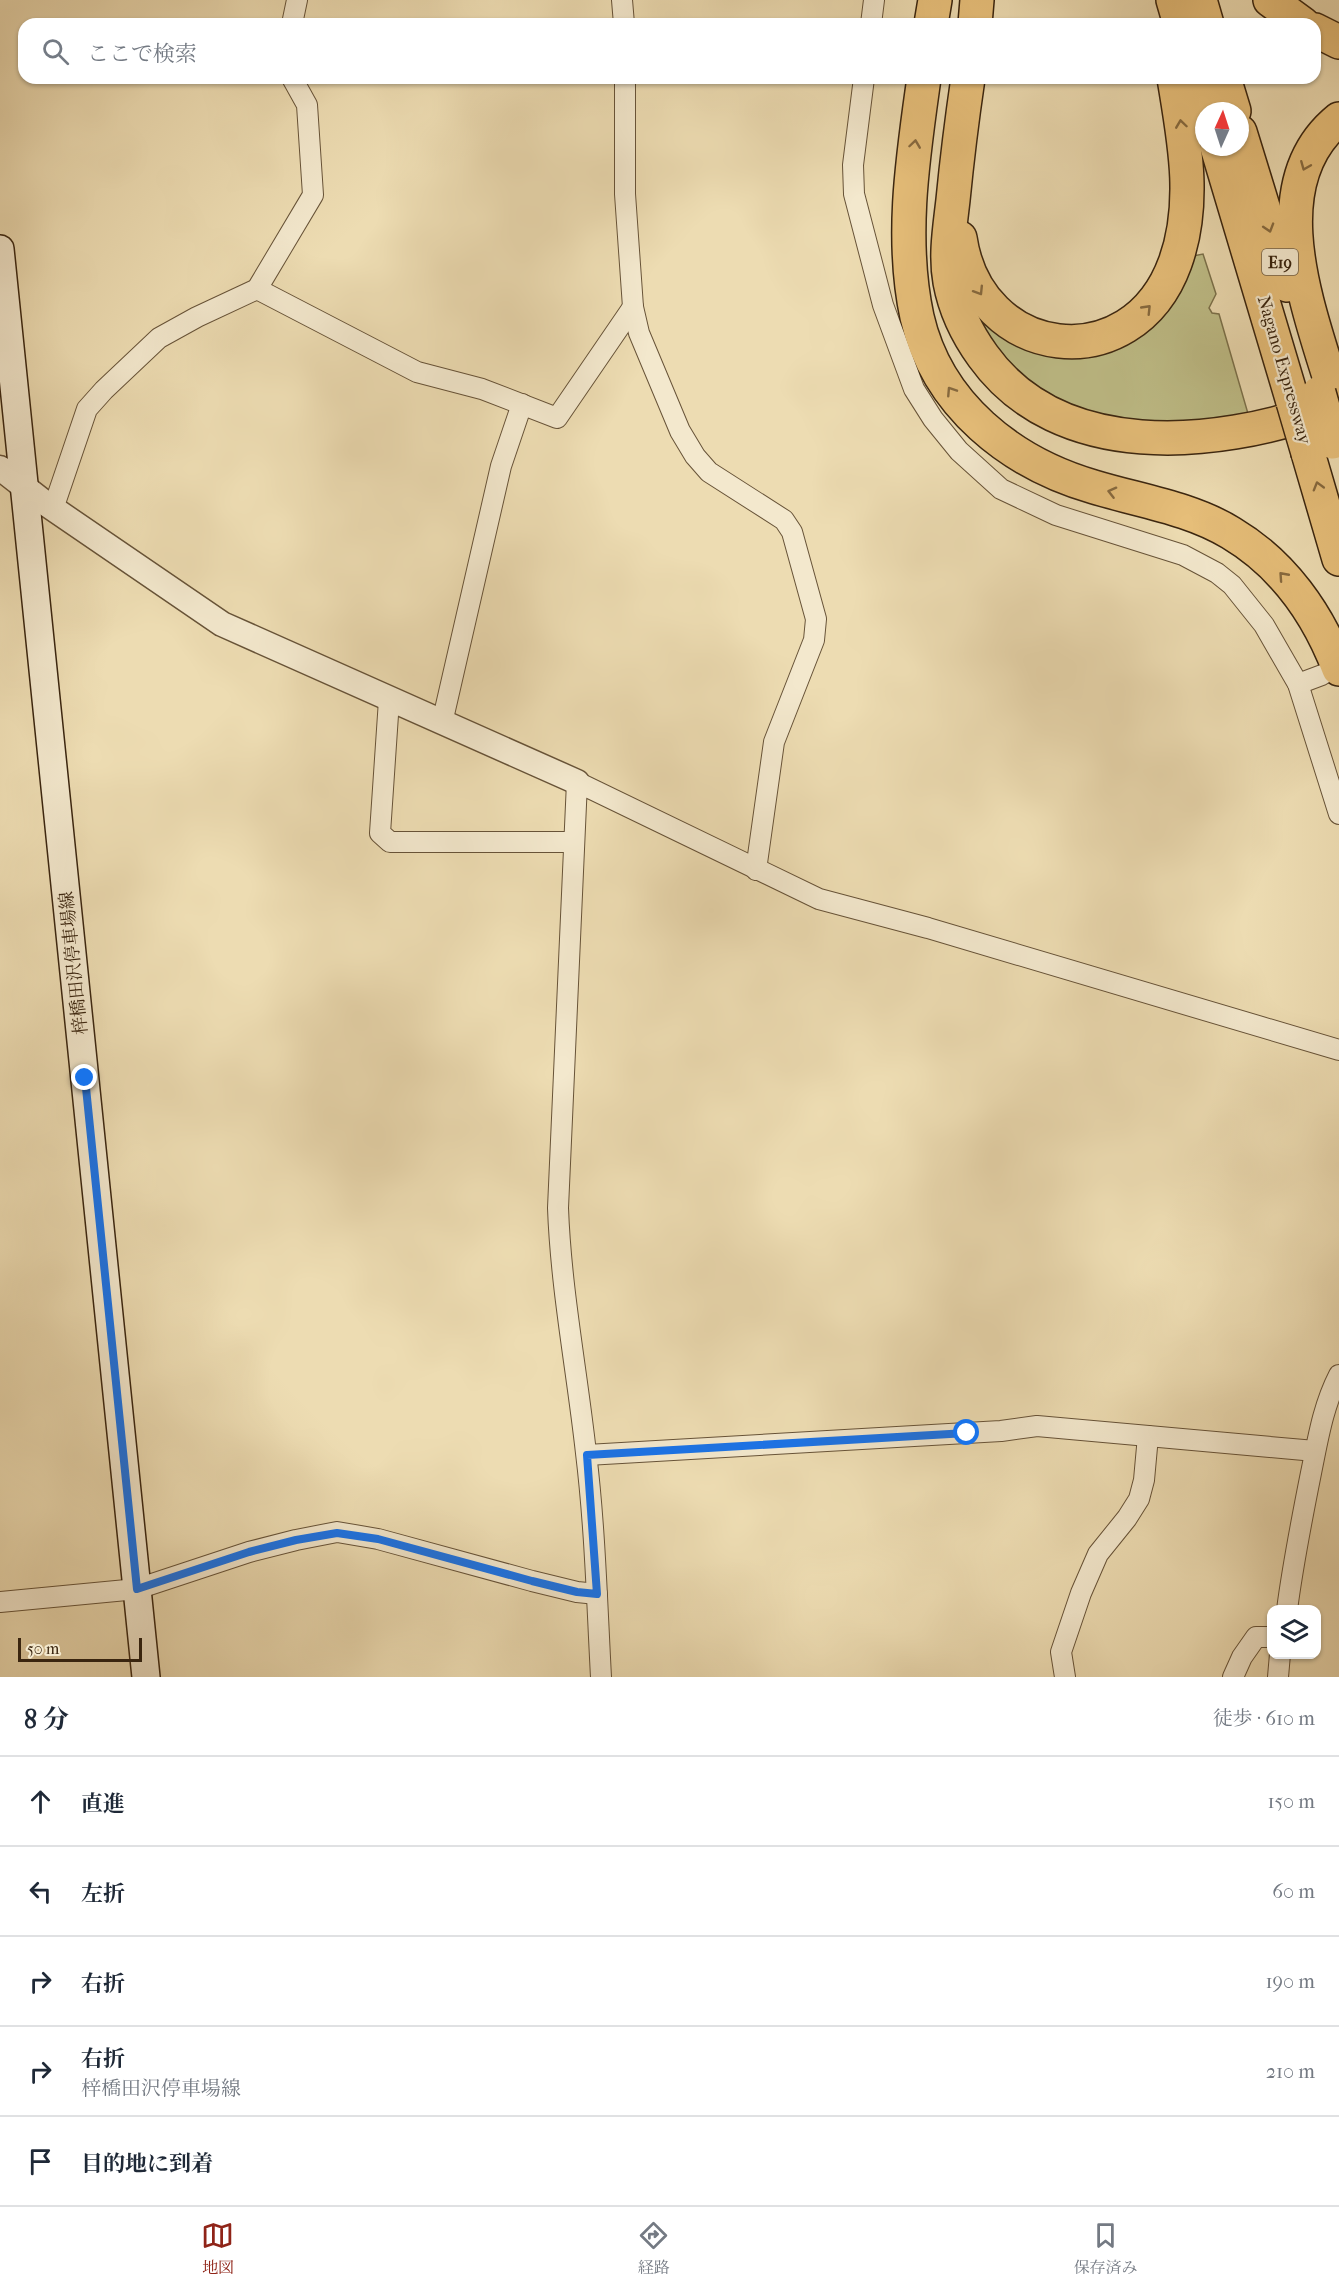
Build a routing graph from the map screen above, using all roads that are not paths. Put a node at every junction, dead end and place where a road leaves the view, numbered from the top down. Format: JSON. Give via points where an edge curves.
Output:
{"nodes":[{"id":1,"x":297,"y":0,"type":"edge"},
{"id":2,"x":622,"y":0,"type":"edge"},
{"id":3,"x":874,"y":0,"type":"edge"},
{"id":4,"x":935,"y":0,"type":"edge"},
{"id":5,"x":977,"y":0,"type":"edge"},
{"id":6,"x":1157,"y":0,"type":"edge"},
{"id":7,"x":1173,"y":0,"type":"edge"},
{"id":8,"x":1200,"y":0,"type":"edge"},
{"id":9,"x":1270,"y":0,"type":"edge"},
{"id":10,"x":293,"y":18,"type":"edge"},
{"id":11,"x":624,"y":18,"type":"edge"},
{"id":12,"x":872,"y":18,"type":"edge"},
{"id":13,"x":932,"y":18,"type":"edge"},
{"id":14,"x":976,"y":18,"type":"edge"},
{"id":15,"x":1162,"y":18,"type":"edge"},
{"id":16,"x":1178,"y":18,"type":"edge"},
{"id":17,"x":1205,"y":18,"type":"edge"},
{"id":18,"x":1295,"y":18,"type":"edge"},
{"id":19,"x":1321,"y":33,"type":"edge"},
{"id":20,"x":1339,"y":42,"type":"edge"},
{"id":21,"x":295,"y":84,"type":"edge"},
{"id":22,"x":625,"y":84,"type":"edge"},
{"id":23,"x":863,"y":84,"type":"edge"},
{"id":24,"x":923,"y":84,"type":"edge"},
{"id":25,"x":967,"y":84,"type":"edge"},
{"id":26,"x":1175,"y":84,"type":"edge"},
{"id":27,"x":1199,"y":84,"type":"edge"},
{"id":28,"x":1226,"y":84,"type":"edge"},
{"id":29,"x":1204,"y":102,"type":"edge"},
{"id":30,"x":1231,"y":102,"type":"edge"},
{"id":31,"x":1339,"y":118,"type":"edge"},
{"id":32,"x":1221,"y":156,"type":"edge"},
{"id":33,"x":1248,"y":156,"type":"edge"},
{"id":34,"x":956,"y":173,"type":"junction"},
{"id":35,"x":909,"y":198,"type":"junction"},
{"id":36,"x":0,"y":249,"type":"edge"},
{"id":37,"x":257,"y":289,"type":"junction"},
{"id":38,"x":633,"y":307,"type":"junction"},
{"id":39,"x":1325,"y":399,"type":"edge"},
{"id":40,"x":522,"y":404,"type":"junction"},
{"id":41,"x":1330,"y":445,"type":"edge"},
{"id":42,"x":0,"y":468,"type":"edge"},
{"id":43,"x":25,"y":487,"type":"junction"},
{"id":44,"x":53,"y":509,"type":"junction"},
{"id":45,"x":1339,"y":559,"type":"edge"},
{"id":46,"x":1331,"y":672,"type":"edge"},
{"id":47,"x":1298,"y":684,"type":"junction"},
{"id":48,"x":389,"y":700,"type":"junction"},
{"id":49,"x":442,"y":723,"type":"junction"},
{"id":50,"x":577,"y":782,"type":"junction"},
{"id":51,"x":1339,"y":814,"type":"edge"},
{"id":52,"x":574,"y":842,"type":"junction"},
{"id":53,"x":756,"y":870,"type":"junction"},
{"id":54,"x":1339,"y":1050,"type":"edge"},
{"id":55,"x":1339,"y":1375,"type":"edge"},
{"id":56,"x":1148,"y":1436,"type":"junction"},
{"id":57,"x":1315,"y":1451,"type":"junction"},
{"id":58,"x":587,"y":1455,"type":"junction"},
{"id":59,"x":137,"y":1589,"type":"junction"},
{"id":60,"x":597,"y":1594,"type":"junction"},
{"id":61,"x":0,"y":1602,"type":"edge"},
{"id":62,"x":1288,"y":1605,"type":"edge"},
{"id":63,"x":1267,"y":1637,"type":"edge"},
{"id":64,"x":1280,"y":1659,"type":"edge"},
{"id":65,"x":146,"y":1677,"type":"edge"},
{"id":66,"x":601,"y":1677,"type":"edge"},
{"id":67,"x":1065,"y":1677,"type":"edge"},
{"id":68,"x":1233,"y":1677,"type":"edge"},
{"id":69,"x":1278,"y":1677,"type":"edge"}],
"edges":[{"from":1,"to":10,"type":"street"},
{"from":2,"to":11,"type":"street"},
{"from":3,"to":12,"type":"street"},
{"from":4,"to":13,"type":"highway"},
{"from":5,"to":14,"type":"highway"},
{"from":6,"to":15,"type":"highway"},
{"from":7,"to":16,"type":"highway"},
{"from":8,"to":17,"type":"highway"},
{"from":9,"to":18,"type":"highway"},
{"from":19,"to":20,"type":"highway"},
{"from":21,"to":37,"type":"street","via":[[307,105],[313,195]]},
{"from":22,"to":38,"type":"street","via":[[625,194]]},
{"from":23,"to":47,"type":"street","via":[[853,165],[854,194],[897,349],[914,389],[933,419],[1001,489],[1056,515],[1183,555],[1217,573],[1232,585],[1264,625]]},
{"from":35,"to":24,"type":"highway","one_way":true},
{"from":25,"to":34,"type":"highway"},
{"from":34,"to":26,"type":"highway","one_way":true,"via":[[961,243],[967,267],[989,306],[1019,328],[1051,340],[1086,340],[1119,330],[1158,297],[1181,244],[1187,169]]},
{"from":27,"to":29,"type":"highway"},
{"from":28,"to":30,"type":"highway"},
{"from":31,"to":39,"type":"highway","one_way":true,"via":[[1322,135],[1305,165],[1299,182],[1296,220],[1297,252]]},
{"from":32,"to":39,"type":"highway","name":"Nagano Expressway","number":"E19"},
{"from":33,"to":39,"type":"highway","name":"Nagano Expressway","number":"E19","one_way":true},
{"from":34,"to":39,"type":"highway","via":[[948,256],[954,300],[964,325],[991,367],[1042,410],[1067,422],[1103,431],[1187,437],[1226,434],[1302,417]]},
{"from":35,"to":41,"type":"highway","via":[[921,261],[955,349],[978,380],[1017,415],[1078,445],[1119,452],[1160,454]]},
{"from":46,"to":35,"type":"highway","one_way":true,"via":[[1327,640],[1302,599],[1252,547],[1181,511],[1094,487],[1034,464],[982,428],[961,406],[933,360],[918,319],[911,268]]},
{"from":36,"to":43,"type":"main road","name":"梓橋田沢停車場線"},
{"from":37,"to":40,"type":"street","via":[[417,372]]},
{"from":37,"to":44,"type":"street","via":[[159,338],[104,390],[87,409]]},
{"from":38,"to":40,"type":"street","via":[[557,418]]},
{"from":38,"to":53,"type":"street","via":[[639,333],[680,431],[695,456],[709,472],[784,520],[792,532],[816,619],[814,640],[774,742]]},
{"from":39,"to":41,"type":"highway","name":"Nagano Expressway","number":"E19","bridge":true},
{"from":40,"to":49,"type":"street","via":[[501,466]]},
{"from":45,"to":41,"type":"highway","name":"Nagano Expressway","number":"E19","one_way":true},
{"from":42,"to":43,"type":"street"},
{"from":43,"to":44,"type":"street"},
{"from":43,"to":59,"type":"main road","name":"梓橋田沢停車場線"},
{"from":44,"to":48,"type":"street","via":[[222,624]]},
{"from":46,"to":47,"type":"street"},
{"from":47,"to":51,"type":"street"},
{"from":48,"to":49,"type":"street"},
{"from":48,"to":52,"type":"street","via":[[380,833],[390,842]]},
{"from":49,"to":50,"type":"street"},
{"from":50,"to":52,"type":"street"},
{"from":50,"to":53,"type":"street"},
{"from":52,"to":58,"type":"street","via":[[558,1208],[560,1260]]},
{"from":53,"to":54,"type":"street","via":[[819,899]]},
{"from":55,"to":57,"type":"street","via":[[1329,1394]]},
{"from":56,"to":57,"type":"street"},
{"from":56,"to":58,"type":"street","via":[[1037,1426]]},
{"from":56,"to":67,"type":"street","via":[[1139,1498],[1098,1554],[1081,1593],[1061,1652]]},
{"from":57,"to":62,"type":"street","via":[[1298,1529]]},
{"from":58,"to":60,"type":"street"},
{"from":59,"to":60,"type":"street","via":[[249,1552],[337,1533],[378,1539],[532,1581]]},
{"from":59,"to":61,"type":"street"},
{"from":59,"to":65,"type":"main road","name":"梓橋田沢停車場線"},
{"from":60,"to":66,"type":"street"},
{"from":63,"to":68,"type":"street","via":[[1256,1637]]},
{"from":64,"to":69,"type":"street"}]}
